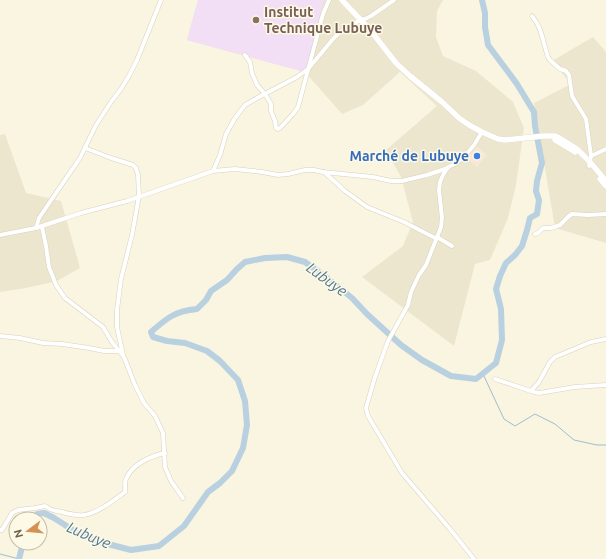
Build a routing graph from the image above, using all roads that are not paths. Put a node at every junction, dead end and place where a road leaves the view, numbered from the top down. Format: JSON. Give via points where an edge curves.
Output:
{"nodes":[{"id":1,"x":161,"y":0,"type":"edge"},
{"id":2,"x":329,"y":0,"type":"edge"},
{"id":3,"x":342,"y":0,"type":"edge"},
{"id":4,"x":394,"y":0,"type":"edge"},
{"id":5,"x":532,"y":16,"type":"dead end"},
{"id":6,"x":360,"y":20,"type":"junction"},
{"id":7,"x":245,"y":54,"type":"dead end"},
{"id":8,"x":308,"y":69,"type":"junction"},
{"id":9,"x":265,"y":94,"type":"junction"},
{"id":10,"x":482,"y":132,"type":"junction"},
{"id":11,"x":85,"y":148,"type":"junction"},
{"id":12,"x":606,"y":149,"type":"edge"},
{"id":13,"x":591,"y":156,"type":"junction"},
{"id":14,"x":590,"y":164,"type":"junction"},
{"id":15,"x":448,"y":167,"type":"junction"},
{"id":16,"x":213,"y":171,"type":"junction"},
{"id":17,"x":323,"y":172,"type":"junction"},
{"id":18,"x":606,"y":181,"type":"edge"},
{"id":19,"x":606,"y":186,"type":"edge"},
{"id":20,"x":139,"y":196,"type":"junction"},
{"id":21,"x":606,"y":214,"type":"edge"},
{"id":22,"x":42,"y":227,"type":"junction"},
{"id":23,"x":36,"y":228,"type":"junction"},
{"id":24,"x":534,"y":234,"type":"dead end"},
{"id":25,"x":0,"y":235,"type":"edge"},
{"id":26,"x":437,"y":237,"type":"junction"},
{"id":27,"x":452,"y":246,"type":"dead end"},
{"id":28,"x":0,"y":336,"type":"edge"},
{"id":29,"x":606,"y":339,"type":"edge"},
{"id":30,"x":119,"y":351,"type":"junction"},
{"id":31,"x":124,"y":357,"type":"junction"},
{"id":32,"x":495,"y":379,"type":"dead end"},
{"id":33,"x":606,"y":385,"type":"edge"},
{"id":34,"x":531,"y":391,"type":"junction"},
{"id":35,"x":165,"y":453,"type":"junction"},
{"id":36,"x":183,"y":498,"type":"dead end"},
{"id":37,"x":0,"y":530,"type":"edge"},
{"id":38,"x":474,"y":559,"type":"edge"}],
"edges":[{"from":1,"to":11,"type":"street","via":[[137,60],[96,125]]},
{"from":2,"to":8,"type":"street"},
{"from":3,"to":6,"type":"street"},
{"from":4,"to":6,"type":"street","via":[[371,16]]},
{"from":5,"to":13,"type":"street","via":[[540,27],[548,57],[569,75],[572,96],[586,119]]},
{"from":6,"to":8,"type":"street","via":[[333,39]]},
{"from":6,"to":10,"type":"street","via":[[410,76],[459,118]]},
{"from":7,"to":9,"type":"street","via":[[257,85]]},
{"from":8,"to":9,"type":"street"},
{"from":8,"to":9,"type":"street","via":[[298,107],[278,129]]},
{"from":9,"to":16,"type":"street","via":[[245,106],[235,118],[226,134]]},
{"from":10,"to":14,"type":"street","via":[[505,140],[544,136],[564,144]]},
{"from":10,"to":15,"type":"street","via":[[465,156]]},
{"from":11,"to":20,"type":"street","via":[[133,164],[138,175]]},
{"from":11,"to":23,"type":"street","via":[[39,218]]},
{"from":12,"to":13,"type":"street"},
{"from":13,"to":14,"type":"street"},
{"from":14,"to":18,"type":"street"},
{"from":14,"to":19,"type":"street"},
{"from":15,"to":17,"type":"street","via":[[402,182]]},
{"from":15,"to":26,"type":"street","via":[[440,182],[442,218]]},
{"from":16,"to":17,"type":"street","via":[[240,170],[278,175],[305,170]]},
{"from":16,"to":20,"type":"street"},
{"from":17,"to":26,"type":"street","via":[[367,207]]},
{"from":20,"to":22,"type":"street"},
{"from":20,"to":31,"type":"street","via":[[117,310],[117,327]]},
{"from":21,"to":24,"type":"street","via":[[572,214],[560,225],[543,228]]},
{"from":22,"to":23,"type":"street"},
{"from":22,"to":30,"type":"street","via":[[49,267],[64,298],[103,327]]},
{"from":23,"to":25,"type":"street"},
{"from":26,"to":27,"type":"street"},
{"from":26,"to":38,"type":"street","via":[[408,305],[388,341],[374,377],[366,408],[368,416],[402,473]]},
{"from":28,"to":30,"type":"street"},
{"from":29,"to":34,"type":"street","via":[[555,356]]},
{"from":30,"to":31,"type":"street"},
{"from":31,"to":35,"type":"street","via":[[144,403],[155,416],[163,433]]},
{"from":32,"to":34,"type":"street"},
{"from":33,"to":34,"type":"street","via":[[544,392]]},
{"from":35,"to":36,"type":"street","via":[[165,467]]},
{"from":35,"to":37,"type":"street","via":[[155,455],[135,467],[126,478],[125,492],[100,509],[82,515],[53,511],[45,506],[18,510],[12,513]]}]}
